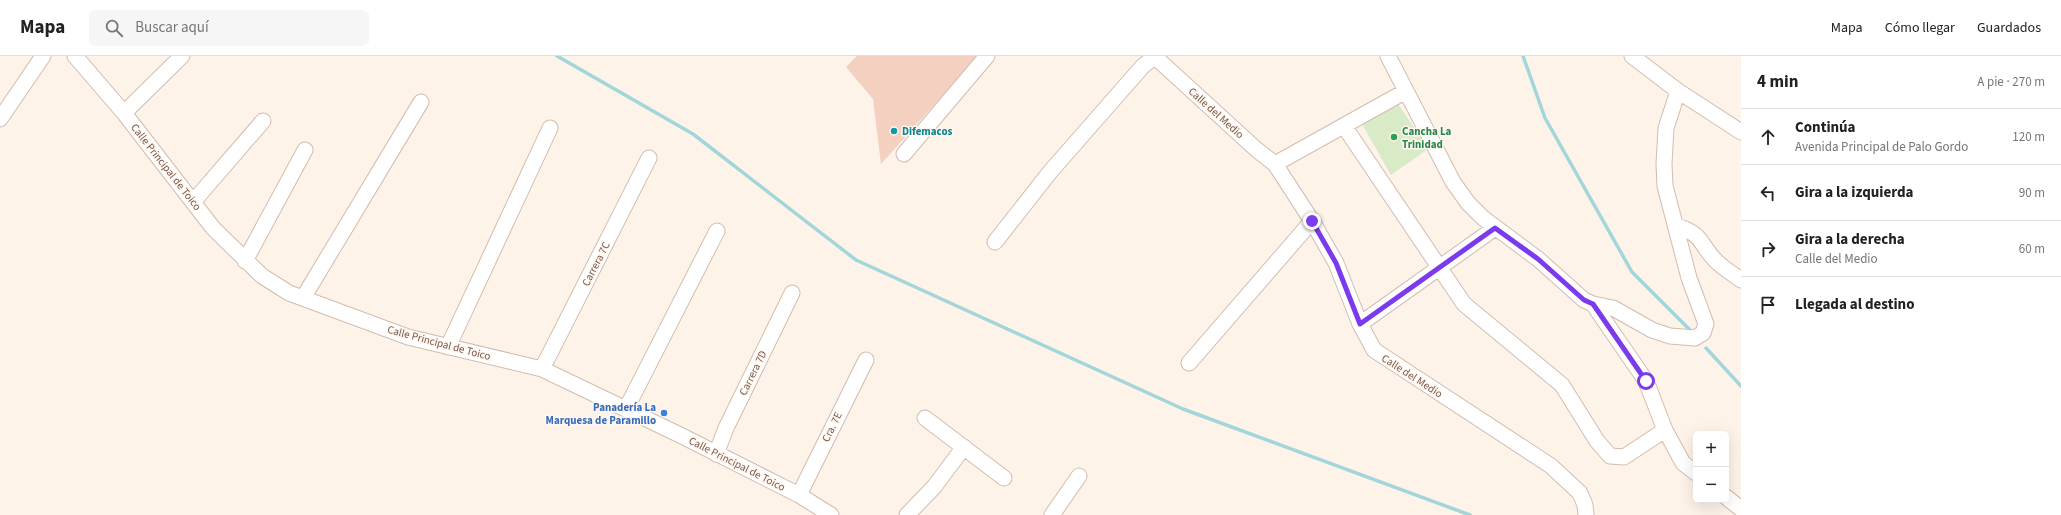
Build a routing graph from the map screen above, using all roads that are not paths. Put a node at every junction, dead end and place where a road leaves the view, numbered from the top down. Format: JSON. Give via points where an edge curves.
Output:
{"nodes":[{"id":1,"x":43,"y":56,"type":"edge"},
{"id":2,"x":75,"y":56,"type":"edge"},
{"id":3,"x":182,"y":56,"type":"edge"},
{"id":4,"x":987,"y":56,"type":"edge"},
{"id":5,"x":1154,"y":56,"type":"edge"},
{"id":6,"x":1632,"y":56,"type":"edge"},
{"id":7,"x":1393,"y":58,"type":"edge"},
{"id":8,"x":1406,"y":91,"type":"junction"},
{"id":9,"x":1678,"y":91,"type":"junction"},
{"id":10,"x":421,"y":102,"type":"dead end"},
{"id":11,"x":124,"y":113,"type":"junction"},
{"id":12,"x":0,"y":119,"type":"edge"},
{"id":13,"x":263,"y":121,"type":"dead end"},
{"id":14,"x":1344,"y":126,"type":"junction"},
{"id":15,"x":550,"y":128,"type":"dead end"},
{"id":16,"x":1741,"y":132,"type":"edge"},
{"id":17,"x":305,"y":150,"type":"dead end"},
{"id":18,"x":904,"y":154,"type":"dead end"},
{"id":19,"x":649,"y":158,"type":"dead end"},
{"id":20,"x":1275,"y":164,"type":"junction"},
{"id":21,"x":193,"y":202,"type":"junction"},
{"id":22,"x":1312,"y":221,"type":"junction"},
{"id":23,"x":1676,"y":226,"type":"junction"},
{"id":24,"x":1495,"y":228,"type":"junction"},
{"id":25,"x":717,"y":231,"type":"dead end"},
{"id":26,"x":995,"y":242,"type":"dead end"},
{"id":27,"x":246,"y":261,"type":"junction"},
{"id":28,"x":1438,"y":269,"type":"junction"},
{"id":29,"x":1741,"y":280,"type":"edge"},
{"id":30,"x":792,"y":293,"type":"dead end"},
{"id":31,"x":303,"y":298,"type":"junction"},
{"id":32,"x":1593,"y":304,"type":"junction"},
{"id":33,"x":1360,"y":324,"type":"junction"},
{"id":34,"x":448,"y":347,"type":"junction"},
{"id":35,"x":866,"y":360,"type":"dead end"},
{"id":36,"x":1189,"y":362,"type":"dead end"},
{"id":37,"x":542,"y":369,"type":"junction"},
{"id":38,"x":626,"y":409,"type":"junction"},
{"id":39,"x":925,"y":418,"type":"dead end"},
{"id":40,"x":1665,"y":430,"type":"junction"},
{"id":41,"x":964,"y":447,"type":"junction"},
{"id":42,"x":716,"y":454,"type":"junction"},
{"id":43,"x":1693,"y":470,"type":"edge"},
{"id":44,"x":1078,"y":476,"type":"dead end"},
{"id":45,"x":1004,"y":478,"type":"dead end"},
{"id":46,"x":799,"y":495,"type":"junction"},
{"id":47,"x":1729,"y":499,"type":"edge"},
{"id":48,"x":1741,"y":509,"type":"edge"},
{"id":49,"x":831,"y":515,"type":"edge"},
{"id":50,"x":907,"y":515,"type":"edge"},
{"id":51,"x":1052,"y":515,"type":"edge"},
{"id":52,"x":1586,"y":515,"type":"edge"}],
"edges":[{"from":1,"to":12,"type":"street"},
{"from":2,"to":11,"type":"street","name":"Calle Principal de Toico"},
{"from":3,"to":11,"type":"street"},
{"from":4,"to":18,"type":"street"},
{"from":5,"to":20,"type":"street","name":"Calle del Medio"},
{"from":5,"to":26,"type":"street","via":[[1050,172]]},
{"from":6,"to":9,"type":"street"},
{"from":7,"to":8,"type":"street"},
{"from":8,"to":14,"type":"street"},
{"from":8,"to":24,"type":"street","via":[[1453,182],[1468,202]]},
{"from":9,"to":16,"type":"street"},
{"from":9,"to":23,"type":"street","via":[[1666,128],[1664,164],[1669,209]]},
{"from":10,"to":31,"type":"street"},
{"from":11,"to":21,"type":"street","name":"Calle Principal de Toico"},
{"from":13,"to":21,"type":"street"},
{"from":14,"to":20,"type":"street"},
{"from":14,"to":28,"type":"street"},
{"from":15,"to":34,"type":"street"},
{"from":17,"to":27,"type":"street"},
{"from":19,"to":37,"type":"street","name":"Carrera 7C"},
{"from":20,"to":22,"type":"street","name":"Calle del Medio"},
{"from":21,"to":27,"type":"street","name":"Calle Principal de Toico","via":[[213,228]]},
{"from":22,"to":33,"type":"street","name":"Calle del Medio","via":[[1336,263]]},
{"from":22,"to":36,"type":"street"},
{"from":23,"to":29,"type":"street","via":[[1688,229],[1700,238],[1715,260]]},
{"from":23,"to":32,"type":"street","via":[[1689,278],[1706,324],[1703,332],[1695,338],[1670,336],[1652,330],[1613,308]]},
{"from":24,"to":28,"type":"street"},
{"from":24,"to":32,"type":"street","via":[[1538,259],[1584,300]]},
{"from":25,"to":38,"type":"street"},
{"from":27,"to":31,"type":"street","name":"Calle Principal de Toico","via":[[262,276]]},
{"from":28,"to":33,"type":"street"},
{"from":28,"to":40,"type":"street","via":[[1464,304],[1562,385],[1597,441],[1610,456],[1624,457]]},
{"from":30,"to":42,"type":"street","name":"Carrera 7D","via":[[726,428]]},
{"from":31,"to":34,"type":"street","name":"Calle Principal de Toico","via":[[408,337]]},
{"from":32,"to":40,"type":"street","via":[[1646,381]]},
{"from":33,"to":52,"type":"street","name":"Calle del Medio","via":[[1374,350],[1567,479],[1580,493]]},
{"from":34,"to":37,"type":"street","name":"Calle Principal de Toico"},
{"from":35,"to":46,"type":"street","name":"Cra. 7E"},
{"from":37,"to":38,"type":"street","name":"Calle Principal de Toico"},
{"from":38,"to":42,"type":"street","name":"Calle Principal de Toico"},
{"from":39,"to":41,"type":"street"},
{"from":40,"to":43,"type":"street","via":[[1684,463]]},
{"from":41,"to":45,"type":"street"},
{"from":41,"to":50,"type":"street","via":[[934,487]]},
{"from":42,"to":46,"type":"street","name":"Calle Principal de Toico"},
{"from":44,"to":51,"type":"street"},
{"from":46,"to":49,"type":"street","name":"Calle Principal de Toico"},
{"from":47,"to":48,"type":"street"}]}
